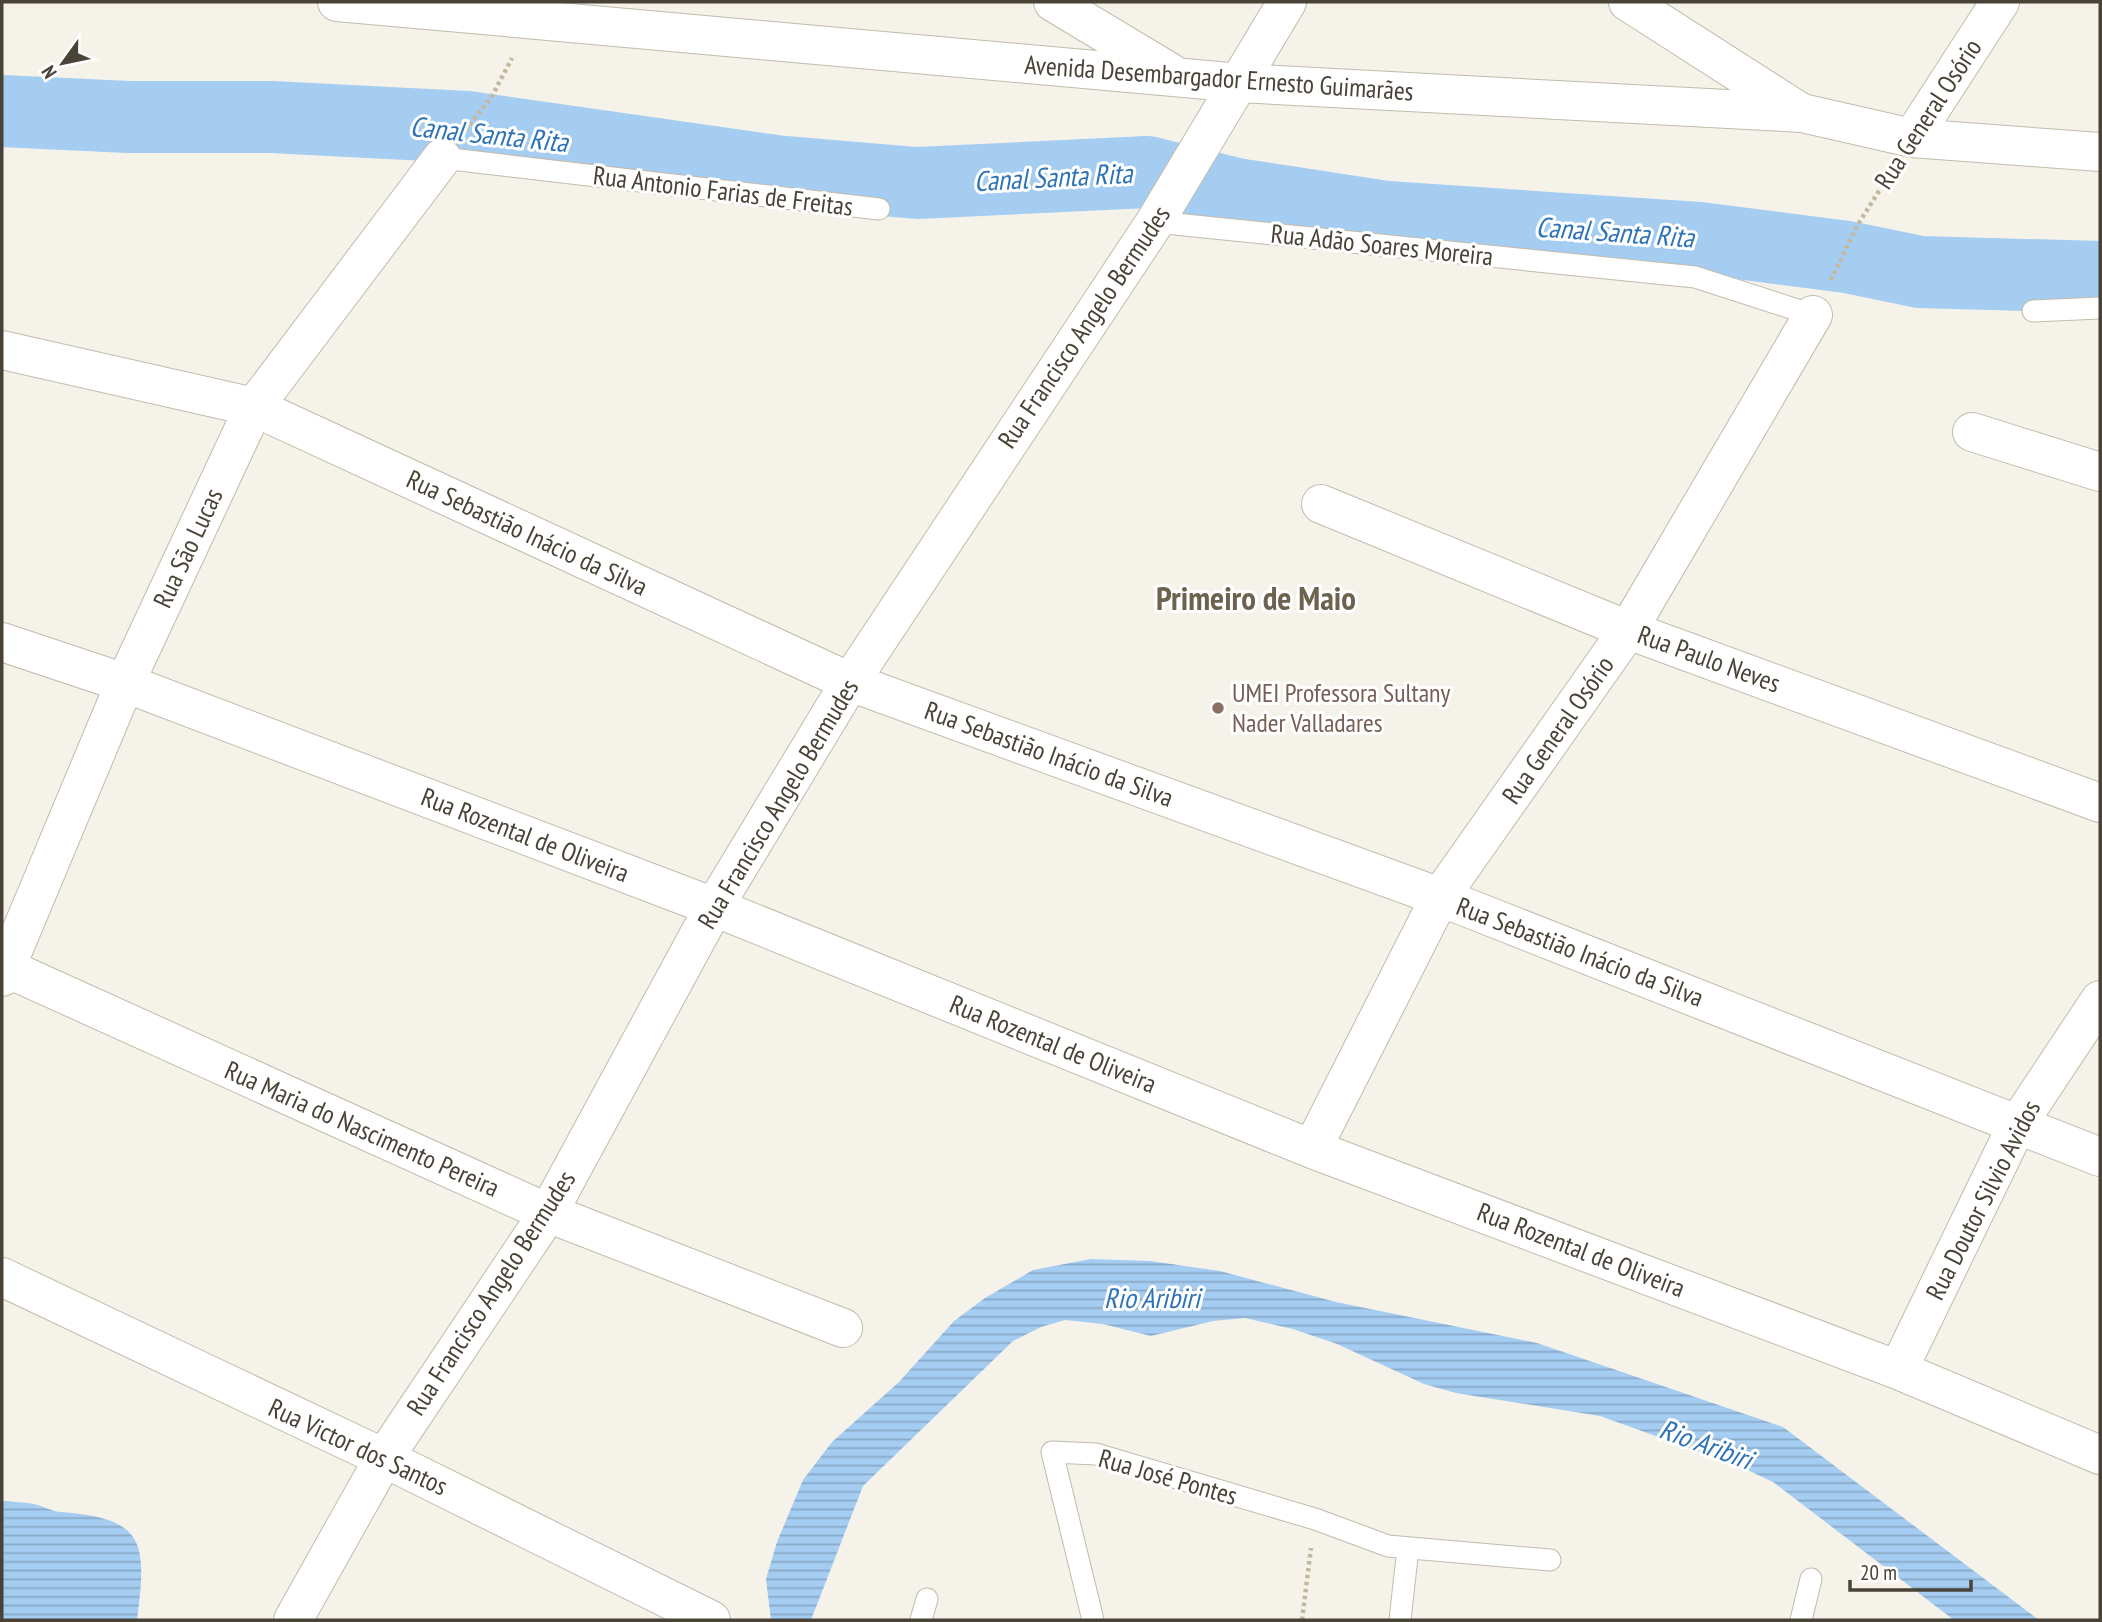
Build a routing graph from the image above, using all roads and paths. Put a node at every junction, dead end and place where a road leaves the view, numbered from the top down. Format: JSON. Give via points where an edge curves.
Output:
{"nodes":[{"id":1,"x":337,"y":2,"type":"edge"},
{"id":2,"x":1053,"y":2,"type":"edge"},
{"id":3,"x":1287,"y":2,"type":"edge"},
{"id":4,"x":1628,"y":2,"type":"edge"},
{"id":5,"x":2000,"y":2,"type":"edge"},
{"id":6,"x":516,"y":10,"type":"edge"},
{"id":7,"x":1179,"y":77,"type":"junction"},
{"id":8,"x":1240,"y":83,"type":"junction"},
{"id":9,"x":491,"y":98,"type":"dead end"},
{"id":10,"x":1802,"y":113,"type":"junction"},
{"id":11,"x":1912,"y":138,"type":"junction"},
{"id":12,"x":451,"y":147,"type":"junction"},
{"id":13,"x":2100,"y":152,"type":"edge"},
{"id":14,"x":879,"y":209,"type":"dead end"},
{"id":15,"x":1158,"y":217,"type":"junction"},
{"id":16,"x":1820,"y":302,"type":"junction"},
{"id":17,"x":2100,"y":308,"type":"edge"},
{"id":18,"x":2033,"y":312,"type":"dead end"},
{"id":19,"x":2,"y":350,"type":"edge"},
{"id":20,"x":254,"y":407,"type":"junction"},
{"id":21,"x":1972,"y":432,"type":"dead end"},
{"id":22,"x":2100,"y":472,"type":"edge"},
{"id":23,"x":1321,"y":504,"type":"dead end"},
{"id":24,"x":1628,"y":629,"type":"junction"},
{"id":25,"x":2,"y":642,"type":"edge"},
{"id":26,"x":850,"y":682,"type":"junction"},
{"id":27,"x":125,"y":683,"type":"junction"},
{"id":28,"x":2100,"y":803,"type":"edge"},
{"id":29,"x":1440,"y":897,"type":"junction"},
{"id":30,"x":714,"y":907,"type":"junction"},
{"id":31,"x":3,"y":971,"type":"edge"},
{"id":32,"x":2100,"y":1000,"type":"edge"},
{"id":33,"x":2017,"y":1125,"type":"junction"},
{"id":34,"x":1312,"y":1149,"type":"junction"},
{"id":35,"x":2100,"y":1157,"type":"edge"},
{"id":36,"x":548,"y":1213,"type":"junction"},
{"id":37,"x":2,"y":1277,"type":"edge"},
{"id":38,"x":843,"y":1328,"type":"dead end"},
{"id":39,"x":1898,"y":1370,"type":"junction"},
{"id":40,"x":2100,"y":1454,"type":"edge"},
{"id":41,"x":384,"y":1458,"type":"junction"},
{"id":42,"x":1314,"y":1519,"type":"junction"},
{"id":43,"x":1408,"y":1548,"type":"junction"},
{"id":44,"x":1550,"y":1560,"type":"dead end"},
{"id":45,"x":1811,"y":1579,"type":"dead end"},
{"id":46,"x":927,"y":1599,"type":"dead end"},
{"id":47,"x":293,"y":1620,"type":"edge"},
{"id":48,"x":711,"y":1620,"type":"edge"},
{"id":49,"x":921,"y":1620,"type":"edge"},
{"id":50,"x":1093,"y":1620,"type":"edge"},
{"id":51,"x":1301,"y":1620,"type":"edge"},
{"id":52,"x":1400,"y":1620,"type":"edge"},
{"id":53,"x":1801,"y":1620,"type":"edge"}],
"edges":[{"from":1,"to":6,"type":"street","name":"Avenida Desembargador Ernesto Guimarães"},
{"from":2,"to":7,"type":"street"},
{"from":3,"to":8,"type":"street","name":"Rua Francisco Angelo Bermudes"},
{"from":4,"to":10,"type":"street"},
{"from":5,"to":11,"type":"street","name":"Rua General Osório"},
{"from":6,"to":7,"type":"street","name":"Avenida Desembargador Ernesto Guimarães"},
{"from":7,"to":8,"type":"street","name":"Avenida Desembargador Ernesto Guimarães"},
{"from":8,"to":10,"type":"street","name":"Avenida Desembargador Ernesto Guimarães"},
{"from":8,"to":15,"type":"street","name":"Rua Francisco Angelo Bermudes"},
{"from":9,"to":12,"type":"path"},
{"from":10,"to":11,"type":"street","name":"Avenida Desembargador Ernesto Guimarães"},
{"from":11,"to":13,"type":"street","name":"Avenida Desembargador Ernesto Guimarães"},
{"from":11,"to":16,"type":"path","name":"Rua General Osório","via":[[1857,226]]},
{"from":12,"to":14,"type":"lane","name":"Rua Antonio Farias de Freitas"},
{"from":12,"to":20,"type":"street","name":"Rua São Lucas"},
{"from":15,"to":16,"type":"lane","name":"Rua Adão Soares Moreira","via":[[1695,277]]},
{"from":15,"to":26,"type":"street","name":"Rua Francisco Angelo Bermudes"},
{"from":16,"to":24,"type":"street","name":"Rua General Osório"},
{"from":17,"to":18,"type":"lane"},
{"from":19,"to":20,"type":"street","name":"Rua Sebastião Inácio da Silva"},
{"from":20,"to":26,"type":"street","name":"Rua Sebastião Inácio da Silva"},
{"from":20,"to":27,"type":"street","name":"Rua São Lucas"},
{"from":21,"to":22,"type":"street"},
{"from":23,"to":24,"type":"street","name":"Rua Paulo Neves"},
{"from":24,"to":28,"type":"street","name":"Rua Paulo Neves"},
{"from":24,"to":29,"type":"street","name":"Rua General Osório"},
{"from":25,"to":27,"type":"street","name":"Rua Rozental de Oliveira"},
{"from":26,"to":29,"type":"street","name":"Rua Sebastião Inácio da Silva"},
{"from":26,"to":30,"type":"street","name":"Rua Francisco Angelo Bermudes"},
{"from":27,"to":30,"type":"street","name":"Rua Rozental de Oliveira"},
{"from":27,"to":31,"type":"street","name":"Rua São Lucas"},
{"from":29,"to":33,"type":"street","name":"Rua Sebastião Inácio da Silva"},
{"from":29,"to":34,"type":"street","name":"Rua General Osório"},
{"from":30,"to":34,"type":"street","name":"Rua Rozental de Oliveira"},
{"from":30,"to":36,"type":"street","name":"Rua Francisco Angelo Bermudes"},
{"from":31,"to":36,"type":"street","name":"Rua Maria do Nascimento Pereira"},
{"from":32,"to":33,"type":"street","name":"Rua Doutor Silvio Avidos"},
{"from":33,"to":35,"type":"street","name":"Rua Sebastião Inácio da Silva"},
{"from":33,"to":39,"type":"street","name":"Rua Doutor Silvio Avidos"},
{"from":34,"to":39,"type":"street","name":"Rua Rozental de Oliveira"},
{"from":36,"to":38,"type":"street","name":"Rua Maria do Nascimento Pereira"},
{"from":36,"to":41,"type":"street","name":"Rua Francisco Angelo Bermudes"},
{"from":37,"to":41,"type":"street","name":"Rua Victor dos Santos"},
{"from":39,"to":40,"type":"street","name":"Rua Rozental de Oliveira"},
{"from":41,"to":47,"type":"street","name":"Rua Francisco Angelo Bermudes"},
{"from":41,"to":48,"type":"street","name":"Rua Victor dos Santos"},
{"from":42,"to":43,"type":"lane","name":"Rua José Pontes","via":[[1388,1546]]},
{"from":42,"to":50,"type":"lane","name":"Rua José Pontes","via":[[1096,1454],[1052,1452]]},
{"from":42,"to":51,"type":"path"},
{"from":43,"to":44,"type":"lane","name":"Rua José Pontes"},
{"from":43,"to":52,"type":"lane"},
{"from":45,"to":53,"type":"lane"},
{"from":46,"to":49,"type":"lane"}]}
